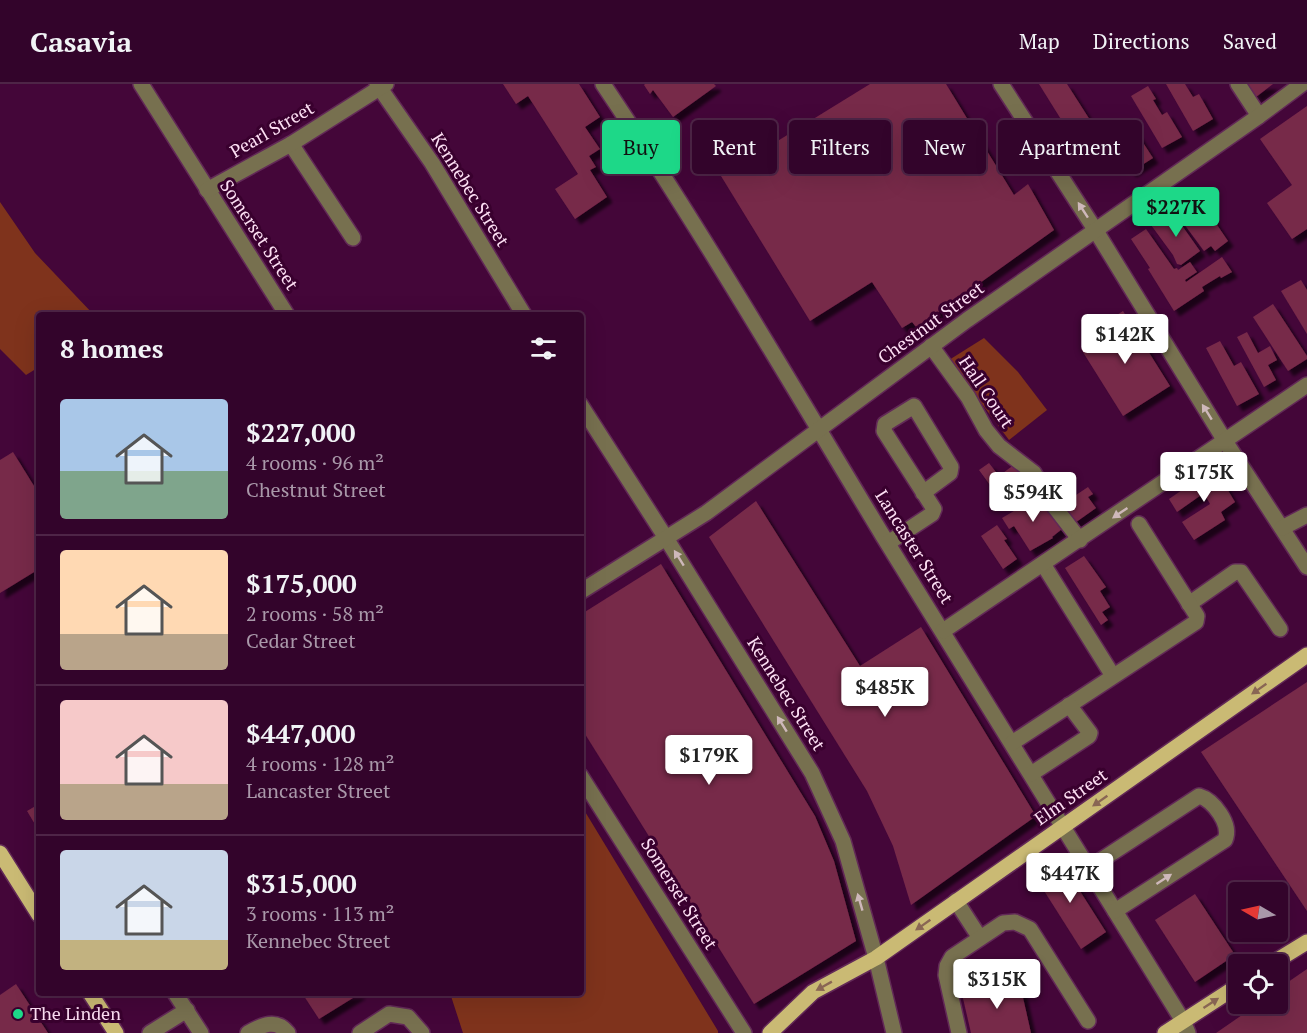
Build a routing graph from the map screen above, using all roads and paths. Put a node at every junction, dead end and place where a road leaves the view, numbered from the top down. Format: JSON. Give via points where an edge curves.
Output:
{"nodes":[{"id":1,"x":141,"y":84,"type":"edge"},
{"id":2,"x":603,"y":84,"type":"edge"},
{"id":3,"x":1001,"y":84,"type":"edge"},
{"id":4,"x":1238,"y":84,"type":"edge"},
{"id":5,"x":1302,"y":84,"type":"edge"},
{"id":6,"x":381,"y":86,"type":"edge"},
{"id":7,"x":1259,"y":116,"type":"junction"},
{"id":8,"x":291,"y":144,"type":"junction"},
{"id":9,"x":207,"y":190,"type":"junction"},
{"id":10,"x":1096,"y":231,"type":"junction"},
{"id":11,"x":353,"y":238,"type":"dead end"},
{"id":12,"x":285,"y":312,"type":"edge"},
{"id":13,"x":522,"y":312,"type":"edge"},
{"id":14,"x":931,"y":346,"type":"junction"},
{"id":15,"x":1307,"y":385,"type":"edge"},
{"id":16,"x":584,"y":410,"type":"edge"},
{"id":17,"x":819,"y":430,"type":"junction"},
{"id":18,"x":1225,"y":441,"type":"junction"},
{"id":19,"x":923,"y":493,"type":"junction"},
{"id":20,"x":1307,"y":515,"type":"edge"},
{"id":21,"x":1139,"y":524,"type":"dead end"},
{"id":22,"x":1282,"y":528,"type":"junction"},
{"id":23,"x":666,"y":538,"type":"junction"},
{"id":24,"x":1080,"y":540,"type":"junction"},
{"id":25,"x":888,"y":543,"type":"junction"},
{"id":26,"x":1043,"y":564,"type":"junction"},
{"id":27,"x":1307,"y":567,"type":"edge"},
{"id":28,"x":584,"y":589,"type":"edge"},
{"id":29,"x":1189,"y":604,"type":"junction"},
{"id":30,"x":1280,"y":629,"type":"dead end"},
{"id":31,"x":943,"y":631,"type":"junction"},
{"id":32,"x":1307,"y":655,"type":"edge"},
{"id":33,"x":1113,"y":676,"type":"junction"},
{"id":34,"x":1069,"y":705,"type":"junction"},
{"id":35,"x":1012,"y":743,"type":"junction"},
{"id":36,"x":1031,"y":774,"type":"junction"},
{"id":37,"x":584,"y":781,"type":"edge"},
{"id":38,"x":1063,"y":826,"type":"junction"},
{"id":39,"x":0,"y":853,"type":"edge"},
{"id":40,"x":1089,"y":868,"type":"junction"},
{"id":41,"x":956,"y":902,"type":"junction"},
{"id":42,"x":36,"y":910,"type":"edge"},
{"id":43,"x":1115,"y":911,"type":"junction"},
{"id":44,"x":980,"y":938,"type":"junction"},
{"id":45,"x":1307,"y":942,"type":"edge"},
{"id":46,"x":1287,"y":954,"type":"edge"},
{"id":47,"x":876,"y":958,"type":"junction"},
{"id":48,"x":1228,"y":994,"type":"edge"},
{"id":49,"x":92,"y":996,"type":"edge"},
{"id":50,"x":177,"y":996,"type":"edge"},
{"id":51,"x":186,"y":1011,"type":"junction"},
{"id":52,"x":1088,"y":1022,"type":"dead end"},
{"id":53,"x":1185,"y":1027,"type":"edge"},
{"id":54,"x":116,"y":1033,"type":"edge"},
{"id":55,"x":150,"y":1033,"type":"edge"},
{"id":56,"x":201,"y":1033,"type":"edge"},
{"id":57,"x":248,"y":1033,"type":"edge"},
{"id":58,"x":288,"y":1033,"type":"edge"},
{"id":59,"x":360,"y":1033,"type":"edge"},
{"id":60,"x":422,"y":1033,"type":"edge"},
{"id":61,"x":744,"y":1033,"type":"edge"},
{"id":62,"x":770,"y":1033,"type":"edge"},
{"id":63,"x":894,"y":1033,"type":"edge"},
{"id":64,"x":959,"y":1033,"type":"edge"},
{"id":65,"x":1165,"y":1033,"type":"edge"}],
"edges":[{"from":1,"to":9,"type":"street","name":"Somerset Street"},
{"from":2,"to":17,"type":"street","name":"Lancaster Street","via":[[729,278]]},
{"from":10,"to":3,"type":"street","one_way":true},
{"from":4,"to":7,"type":"street"},
{"from":5,"to":7,"type":"street","name":"Chestnut Street"},
{"from":6,"to":8,"type":"street","name":"Pearl Street"},
{"from":6,"to":13,"type":"street","name":"Kennebec Street"},
{"from":7,"to":10,"type":"street","name":"Chestnut Street"},
{"from":8,"to":9,"type":"street","name":"Pearl Street"},
{"from":8,"to":11,"type":"street"},
{"from":9,"to":12,"type":"street","name":"Somerset Street"},
{"from":10,"to":14,"type":"street","name":"Chestnut Street"},
{"from":18,"to":10,"type":"street","one_way":true},
{"from":14,"to":17,"type":"street","name":"Chestnut Street"},
{"from":14,"to":24,"type":"street","name":"Hall Court","via":[[968,397],[986,430],[999,446],[1034,473]]},
{"from":15,"to":18,"type":"street"},
{"from":16,"to":23,"type":"street","name":"Kennebec Street"},
{"from":17,"to":23,"type":"street","name":"Chestnut Street"},
{"from":17,"to":25,"type":"street","name":"Lancaster Street"},
{"from":18,"to":22,"type":"street"},
{"from":18,"to":24,"type":"street","one_way":true},
{"from":19,"to":19,"type":"street","via":[[884,430],[885,424],[914,406],[951,467],[950,473]]},
{"from":19,"to":25,"type":"street","via":[[934,509],[932,514]]},
{"from":20,"to":22,"type":"street"},
{"from":21,"to":29,"type":"street"},
{"from":22,"to":27,"type":"street"},
{"from":23,"to":28,"type":"street","name":"Chestnut Street"},
{"from":47,"to":23,"type":"street","name":"Kennebec Street","one_way":true,"via":[[843,841],[812,773]]},
{"from":24,"to":26,"type":"street"},
{"from":25,"to":31,"type":"street","name":"Lancaster Street"},
{"from":26,"to":31,"type":"street"},
{"from":26,"to":33,"type":"street"},
{"from":29,"to":30,"type":"street","via":[[1235,572],[1241,572]]},
{"from":29,"to":33,"type":"street","via":[[1197,616],[1196,622]]},
{"from":31,"to":35,"type":"street","name":"Lancaster Street"},
{"from":32,"to":38,"type":"main road","name":"Elm Street","one_way":true},
{"from":33,"to":34,"type":"street"},
{"from":34,"to":35,"type":"street"},
{"from":34,"to":36,"type":"street","via":[[1089,736]]},
{"from":35,"to":36,"type":"street","name":"Lancaster Street"},
{"from":36,"to":38,"type":"street","name":"Lancaster Street"},
{"from":37,"to":61,"type":"street","name":"Somerset Street"},
{"from":38,"to":40,"type":"street","name":"Lancaster Street"},
{"from":38,"to":41,"type":"main road","name":"Elm Street"},
{"from":39,"to":42,"type":"main road"},
{"from":40,"to":43,"type":"street","name":"Lancaster Street"},
{"from":43,"to":40,"type":"street","one_way":true,"via":[[1225,840],[1226,825],[1207,798],[1199,796]]},
{"from":41,"to":44,"type":"street"},
{"from":41,"to":47,"type":"main road","name":"Elm Street","one_way":true},
{"from":43,"to":53,"type":"street","name":"Lancaster Street"},
{"from":44,"to":52,"type":"street","via":[[1002,923],[1015,922],[1030,929]]},
{"from":44,"to":64,"type":"street","via":[[952,957],[946,966]]},
{"from":45,"to":46,"type":"main road"},
{"from":47,"to":62,"type":"main road","name":"Elm Street","one_way":true,"via":[[813,992]]},
{"from":47,"to":63,"type":"street","name":"Kennebec Street"},
{"from":53,"to":48,"type":"main road","one_way":true},
{"from":49,"to":54,"type":"main road"},
{"from":50,"to":51,"type":"street"},
{"from":51,"to":55,"type":"street"},
{"from":51,"to":56,"type":"street"},
{"from":53,"to":65,"type":"main road"},
{"from":57,"to":58,"type":"street","via":[[273,1023]]},
{"from":59,"to":60,"type":"street","via":[[389,1014],[408,1017]]}]}
